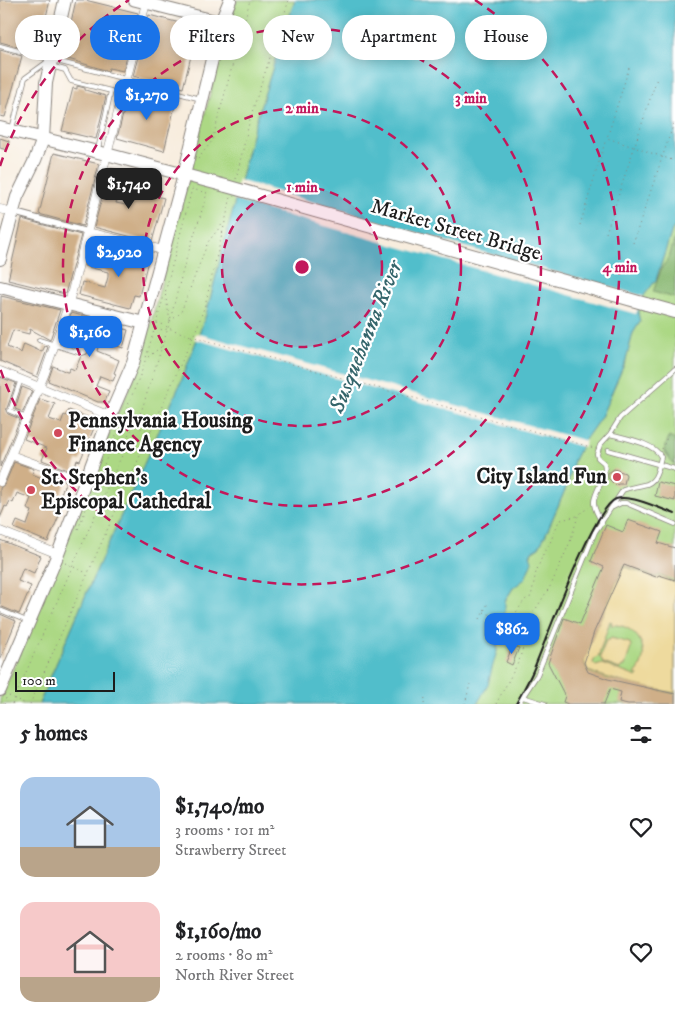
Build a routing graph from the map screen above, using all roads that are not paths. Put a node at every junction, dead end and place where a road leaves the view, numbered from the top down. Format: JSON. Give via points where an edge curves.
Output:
{"nodes":[{"id":1,"x":65,"y":0,"type":"edge"},
{"id":2,"x":230,"y":0,"type":"edge"},
{"id":3,"x":140,"y":2,"type":"edge"},
{"id":4,"x":193,"y":15,"type":"edge"},
{"id":5,"x":224,"y":15,"type":"edge"},
{"id":6,"x":0,"y":46,"type":"edge"},
{"id":7,"x":211,"y":60,"type":"edge"},
{"id":8,"x":50,"y":62,"type":"junction"},
{"id":9,"x":67,"y":63,"type":"junction"},
{"id":10,"x":66,"y":70,"type":"junction"},
{"id":11,"x":127,"y":79,"type":"junction"},
{"id":12,"x":201,"y":99,"type":"junction"},
{"id":13,"x":6,"y":129,"type":"edge"},
{"id":14,"x":43,"y":139,"type":"junction"},
{"id":15,"x":102,"y":153,"type":"junction"},
{"id":16,"x":184,"y":174,"type":"junction"},
{"id":17,"x":6,"y":211,"type":"edge"},
{"id":18,"x":88,"y":232,"type":"junction"},
{"id":19,"x":119,"y":239,"type":"junction"},
{"id":20,"x":90,"y":243,"type":"dead end"},
{"id":21,"x":163,"y":250,"type":"junction"},
{"id":22,"x":0,"y":259,"type":"edge"},
{"id":23,"x":0,"y":287,"type":"edge"},
{"id":24,"x":69,"y":304,"type":"junction"},
{"id":25,"x":675,"y":312,"type":"edge"},
{"id":26,"x":152,"y":324,"type":"junction"},
{"id":27,"x":39,"y":340,"type":"dead end"},
{"id":28,"x":55,"y":345,"type":"junction"},
{"id":29,"x":78,"y":352,"type":"dead end"},
{"id":30,"x":675,"y":370,"type":"edge"},
{"id":31,"x":0,"y":371,"type":"edge"},
{"id":32,"x":21,"y":379,"type":"junction"},
{"id":33,"x":39,"y":387,"type":"junction"},
{"id":34,"x":27,"y":418,"type":"junction"},
{"id":35,"x":116,"y":418,"type":"junction"},
{"id":36,"x":610,"y":434,"type":"junction"},
{"id":37,"x":606,"y":451,"type":"road end"},
{"id":38,"x":11,"y":454,"type":"junction"},
{"id":39,"x":659,"y":464,"type":"junction"},
{"id":40,"x":675,"y":468,"type":"edge"},
{"id":41,"x":0,"y":482,"type":"edge"},
{"id":42,"x":85,"y":482,"type":"junction"},
{"id":43,"x":610,"y":510,"type":"junction"},
{"id":44,"x":602,"y":523,"type":"junction"},
{"id":45,"x":675,"y":524,"type":"edge"},
{"id":46,"x":0,"y":531,"type":"edge"},
{"id":47,"x":62,"y":558,"type":"junction"},
{"id":48,"x":0,"y":610,"type":"edge"},
{"id":49,"x":29,"y":622,"type":"junction"},
{"id":50,"x":4,"y":692,"type":"edge"},
{"id":51,"x":523,"y":697,"type":"junction"},
{"id":52,"x":518,"y":704,"type":"edge"},
{"id":53,"x":545,"y":704,"type":"edge"}],
"edges":[{"from":1,"to":8,"type":"main road"},
{"from":2,"to":5,"type":"main road"},
{"from":3,"to":4,"type":"main road"},
{"from":3,"to":11,"type":"street"},
{"from":6,"to":8,"type":"lane"},
{"from":7,"to":12,"type":"main road"},
{"from":8,"to":9,"type":"lane"},
{"from":8,"to":10,"type":"lane"},
{"from":8,"to":13,"type":"lane","via":[[25,78]]},
{"from":8,"to":14,"type":"main road"},
{"from":9,"to":10,"type":"lane"},
{"from":9,"to":11,"type":"lane"},
{"from":10,"to":15,"type":"lane","via":[[72,81],[111,91]]},
{"from":11,"to":12,"type":"lane"},
{"from":11,"to":15,"type":"street"},
{"from":12,"to":16,"type":"main road"},
{"from":13,"to":14,"type":"main road","name":"Market Street Bridge"},
{"from":14,"to":15,"type":"main road","name":"Market Street Bridge"},
{"from":14,"to":17,"type":"main road","via":[[17,197]]},
{"from":15,"to":16,"type":"main road","name":"Market Street Bridge"},
{"from":15,"to":18,"type":"street"},
{"from":16,"to":21,"type":"main road"},
{"from":16,"to":25,"type":"main road","name":"Market Street Bridge","bridge":true},
{"from":17,"to":18,"type":"street"},
{"from":17,"to":22,"type":"main road"},
{"from":18,"to":19,"type":"street"},
{"from":18,"to":24,"type":"street"},
{"from":19,"to":20,"type":"lane","via":[[116,250]]},
{"from":19,"to":21,"type":"street"},
{"from":21,"to":26,"type":"main road"},
{"from":23,"to":24,"type":"main road"},
{"from":24,"to":26,"type":"main road"},
{"from":24,"to":28,"type":"street"},
{"from":26,"to":35,"type":"main road","via":[[133,363]]},
{"from":27,"to":28,"type":"lane"},
{"from":28,"to":29,"type":"lane"},
{"from":28,"to":33,"type":"street"},
{"from":30,"to":36,"type":"lane","via":[[620,418]]},
{"from":31,"to":32,"type":"street"},
{"from":32,"to":33,"type":"street"},
{"from":32,"to":34,"type":"lane","via":[[10,411]]},
{"from":33,"to":34,"type":"street"},
{"from":33,"to":35,"type":"street"},
{"from":34,"to":38,"type":"street"},
{"from":35,"to":42,"type":"main road"},
{"from":36,"to":39,"type":"lane","via":[[657,450]]},
{"from":36,"to":44,"type":"lane","via":[[597,454],[606,469],[594,501]]},
{"from":37,"to":39,"type":"lane"},
{"from":38,"to":41,"type":"street"},
{"from":38,"to":42,"type":"street"},
{"from":39,"to":40,"type":"lane"},
{"from":39,"to":43,"type":"lane","via":[[654,480],[623,490]]},
{"from":42,"to":47,"type":"main road"},
{"from":43,"to":44,"type":"lane"},
{"from":43,"to":45,"type":"lane","via":[[620,503],[626,504]]},
{"from":44,"to":51,"type":"lane","via":[[595,532],[537,675]]},
{"from":46,"to":47,"type":"street"},
{"from":47,"to":49,"type":"main road"},
{"from":48,"to":49,"type":"lane"},
{"from":49,"to":50,"type":"main road"},
{"from":51,"to":52,"type":"lane"},
{"from":51,"to":53,"type":"lane"}]}
